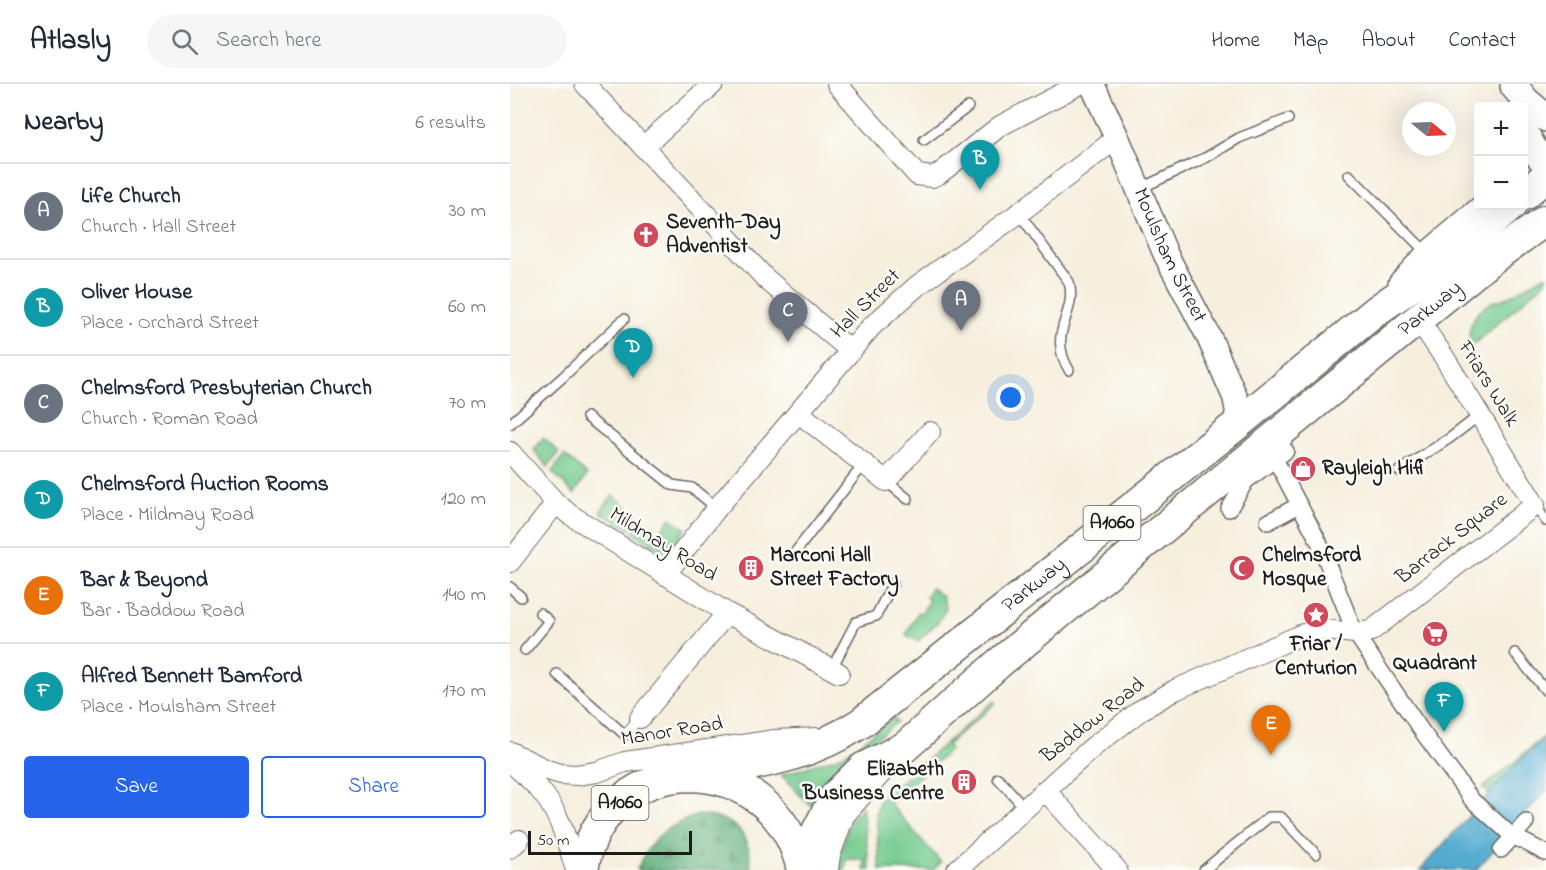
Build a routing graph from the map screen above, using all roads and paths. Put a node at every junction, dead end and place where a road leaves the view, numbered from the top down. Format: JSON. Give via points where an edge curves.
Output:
{"nodes":[{"id":1,"x":585,"y":84,"type":"edge"},
{"id":2,"x":713,"y":84,"type":"edge"},
{"id":3,"x":837,"y":84,"type":"edge"},
{"id":4,"x":1080,"y":84,"type":"edge"},
{"id":5,"x":1092,"y":84,"type":"edge"},
{"id":6,"x":1515,"y":92,"type":"edge"},
{"id":7,"x":968,"y":107,"type":"dead end"},
{"id":8,"x":1546,"y":118,"type":"edge"},
{"id":9,"x":1288,"y":119,"type":"dead end"},
{"id":10,"x":1118,"y":138,"type":"junction"},
{"id":11,"x":924,"y":140,"type":"dead end"},
{"id":12,"x":1528,"y":140,"type":"edge"},
{"id":13,"x":643,"y":147,"type":"junction"},
{"id":14,"x":1546,"y":162,"type":"edge"},
{"id":15,"x":1349,"y":175,"type":"dead end"},
{"id":16,"x":1546,"y":176,"type":"edge"},
{"id":17,"x":1139,"y":189,"type":"junction"},
{"id":18,"x":1528,"y":192,"type":"edge"},
{"id":19,"x":1481,"y":210,"type":"edge"},
{"id":20,"x":1506,"y":210,"type":"edge"},
{"id":21,"x":1019,"y":213,"type":"junction"},
{"id":22,"x":1546,"y":220,"type":"edge"},
{"id":23,"x":1429,"y":255,"type":"junction"},
{"id":24,"x":1376,"y":311,"type":"junction"},
{"id":25,"x":624,"y":319,"type":"dead end"},
{"id":26,"x":1418,"y":319,"type":"junction"},
{"id":27,"x":851,"y":351,"type":"junction"},
{"id":28,"x":1069,"y":370,"type":"dead end"},
{"id":29,"x":799,"y":413,"type":"junction"},
{"id":30,"x":1480,"y":415,"type":"junction"},
{"id":31,"x":587,"y":417,"type":"dead end"},
{"id":32,"x":510,"y":424,"type":"edge"},
{"id":33,"x":1234,"y":427,"type":"junction"},
{"id":34,"x":930,"y":432,"type":"dead end"},
{"id":35,"x":510,"y":452,"type":"edge"},
{"id":36,"x":864,"y":464,"type":"junction"},
{"id":37,"x":1399,"y":471,"type":"dead end"},
{"id":38,"x":886,"y":481,"type":"junction"},
{"id":39,"x":908,"y":499,"type":"dead end"},
{"id":40,"x":556,"y":503,"type":"junction"},
{"id":41,"x":1299,"y":505,"type":"junction"},
{"id":42,"x":717,"y":508,"type":"junction"},
{"id":43,"x":1229,"y":509,"type":"dead end"},
{"id":44,"x":1541,"y":513,"type":"edge"},
{"id":45,"x":1268,"y":522,"type":"dead end"},
{"id":46,"x":793,"y":555,"type":"dead end"},
{"id":47,"x":510,"y":562,"type":"edge"},
{"id":48,"x":665,"y":574,"type":"junction"},
{"id":49,"x":893,"y":583,"type":"dead end"},
{"id":50,"x":510,"y":587,"type":"edge"},
{"id":51,"x":521,"y":597,"type":"dead end"},
{"id":52,"x":540,"y":613,"type":"dead end"},
{"id":53,"x":727,"y":613,"type":"junction"},
{"id":54,"x":1384,"y":622,"type":"joint"},
{"id":55,"x":1355,"y":633,"type":"junction"},
{"id":56,"x":525,"y":650,"type":"dead end"},
{"id":57,"x":1515,"y":653,"type":"dead end"},
{"id":58,"x":836,"y":670,"type":"joint"},
{"id":59,"x":557,"y":674,"type":"dead end"},
{"id":60,"x":1546,"y":691,"type":"edge"},
{"id":61,"x":640,"y":718,"type":"joint"},
{"id":62,"x":846,"y":733,"type":"junction"},
{"id":63,"x":904,"y":747,"type":"junction"},
{"id":64,"x":510,"y":752,"type":"edge"},
{"id":65,"x":510,"y":761,"type":"edge"},
{"id":66,"x":692,"y":776,"type":"junction"},
{"id":67,"x":998,"y":778,"type":"dead end"},
{"id":68,"x":1045,"y":790,"type":"junction"},
{"id":69,"x":1025,"y":808,"type":"junction"},
{"id":70,"x":1527,"y":822,"type":"dead end"},
{"id":71,"x":1512,"y":836,"type":"junction"},
{"id":72,"x":1501,"y":850,"type":"dead end"},
{"id":73,"x":1546,"y":853,"type":"edge"},
{"id":74,"x":1316,"y":855,"type":"dead end"},
{"id":75,"x":576,"y":870,"type":"edge"},
{"id":76,"x":582,"y":870,"type":"edge"},
{"id":77,"x":802,"y":870,"type":"edge"},
{"id":78,"x":828,"y":870,"type":"edge"},
{"id":79,"x":957,"y":870,"type":"edge"},
{"id":80,"x":1117,"y":870,"type":"edge"},
{"id":81,"x":1204,"y":870,"type":"edge"}],
"edges":[{"from":1,"to":13,"type":"street"},
{"from":2,"to":13,"type":"street"},
{"from":3,"to":4,"type":"street","via":[[917,175],[924,177],[939,174],[997,120]]},
{"from":5,"to":10,"type":"street","name":"Moulsham Street"},
{"from":6,"to":8,"type":"main road"},
{"from":7,"to":11,"type":"lane"},
{"from":9,"to":17,"type":"lane","via":[[1239,138]]},
{"from":10,"to":17,"type":"street","name":"Moulsham Street"},
{"from":10,"to":21,"type":"street","name":"Hall Street"},
{"from":12,"to":14,"type":"main road"},
{"from":13,"to":27,"type":"street","via":[[766,279]]},
{"from":15,"to":23,"type":"lane"},
{"from":16,"to":18,"type":"main road"},
{"from":17,"to":33,"type":"street","name":"Moulsham Street","via":[[1166,255],[1235,397],[1238,412]]},
{"from":19,"to":23,"type":"main road","name":"Parkway"},
{"from":20,"to":24,"type":"main road","name":"Parkway","number":"A1060","via":[[1440,266]]},
{"from":21,"to":27,"type":"street","name":"Hall Street","via":[[917,286],[871,327]]},
{"from":21,"to":28,"type":"lane","via":[[1069,282],[1070,300],[1059,343]]},
{"from":22,"to":26,"type":"main road","name":"Parkway","number":"A1060"},
{"from":23,"to":24,"type":"main road","name":"Parkway"},
{"from":24,"to":33,"type":"main road","name":"Parkway","number":"A1060"},
{"from":25,"to":32,"type":"lane"},
{"from":26,"to":30,"type":"street","name":"Friars Walk"},
{"from":26,"to":63,"type":"main road","name":"Parkway","number":"A1060","via":[[999,663]]},
{"from":27,"to":29,"type":"street","name":"Hall Street"},
{"from":29,"to":36,"type":"street"},
{"from":29,"to":42,"type":"street","name":"Hall Street"},
{"from":30,"to":37,"type":"lane"},
{"from":30,"to":44,"type":"street","name":"Friars Walk"},
{"from":31,"to":42,"type":"lane","via":[[672,485],[692,488]]},
{"from":33,"to":62,"type":"main road","name":"Parkway","number":"A1060"},
{"from":34,"to":38,"type":"street"},
{"from":35,"to":40,"type":"street","name":"Mildmay Road"},
{"from":36,"to":38,"type":"street"},
{"from":36,"to":46,"type":"lane"},
{"from":38,"to":39,"type":"lane"},
{"from":40,"to":47,"type":"street"},
{"from":40,"to":48,"type":"street","name":"Mildmay Road"},
{"from":41,"to":43,"type":"street","via":[[1280,455],[1246,481]]},
{"from":41,"to":45,"type":"street"},
{"from":41,"to":55,"type":"street","via":[[1319,542]]},
{"from":42,"to":48,"type":"street","name":"Hall Street"},
{"from":44,"to":54,"type":"street","name":"Barrack Square"},
{"from":48,"to":53,"type":"street","name":"Mildmay Road"},
{"from":49,"to":58,"type":"lane","via":[[876,616],[855,622]]},
{"from":50,"to":51,"type":"lane"},
{"from":52,"to":56,"type":"lane","via":[[549,621]]},
{"from":53,"to":58,"type":"street","name":"Mildmay Road"},
{"from":53,"to":61,"type":"street"},
{"from":54,"to":55,"type":"street","name":"Baddow Road","via":[[1371,631]]},
{"from":55,"to":68,"type":"street","name":"Baddow Road","via":[[1324,630],[1303,634],[1175,690],[1141,710]]},
{"from":55,"to":71,"type":"street","via":[[1472,801]]},
{"from":57,"to":60,"type":"lane"},
{"from":59,"to":61,"type":"lane","via":[[625,735]]},
{"from":62,"to":64,"type":"street","name":"Manor Road","via":[[625,762],[576,775],[547,770]]},
{"from":62,"to":66,"type":"main road","name":"Parkway","number":"A1060","via":[[787,758]]},
{"from":63,"to":77,"type":"main road","name":"Parkway","number":"A1060","via":[[864,768],[835,796]]},
{"from":63,"to":78,"type":"street","name":"Parkway","via":[[844,816]]},
{"from":65,"to":75,"type":"street","via":[[539,789],[553,810]]},
{"from":66,"to":76,"type":"main road","number":"A1060","via":[[655,782],[615,806],[589,846]]},
{"from":66,"to":77,"type":"main road","number":"A1060","via":[[735,784],[769,806],[789,832]]},
{"from":67,"to":69,"type":"lane"},
{"from":68,"to":69,"type":"street","name":"Baddow Road"},
{"from":68,"to":80,"type":"street"},
{"from":69,"to":79,"type":"street","name":"Baddow Road"},
{"from":70,"to":71,"type":"street"},
{"from":71,"to":72,"type":"street"},
{"from":71,"to":73,"type":"street"},
{"from":74,"to":81,"type":"lane","via":[[1281,817],[1269,817]]}]}
